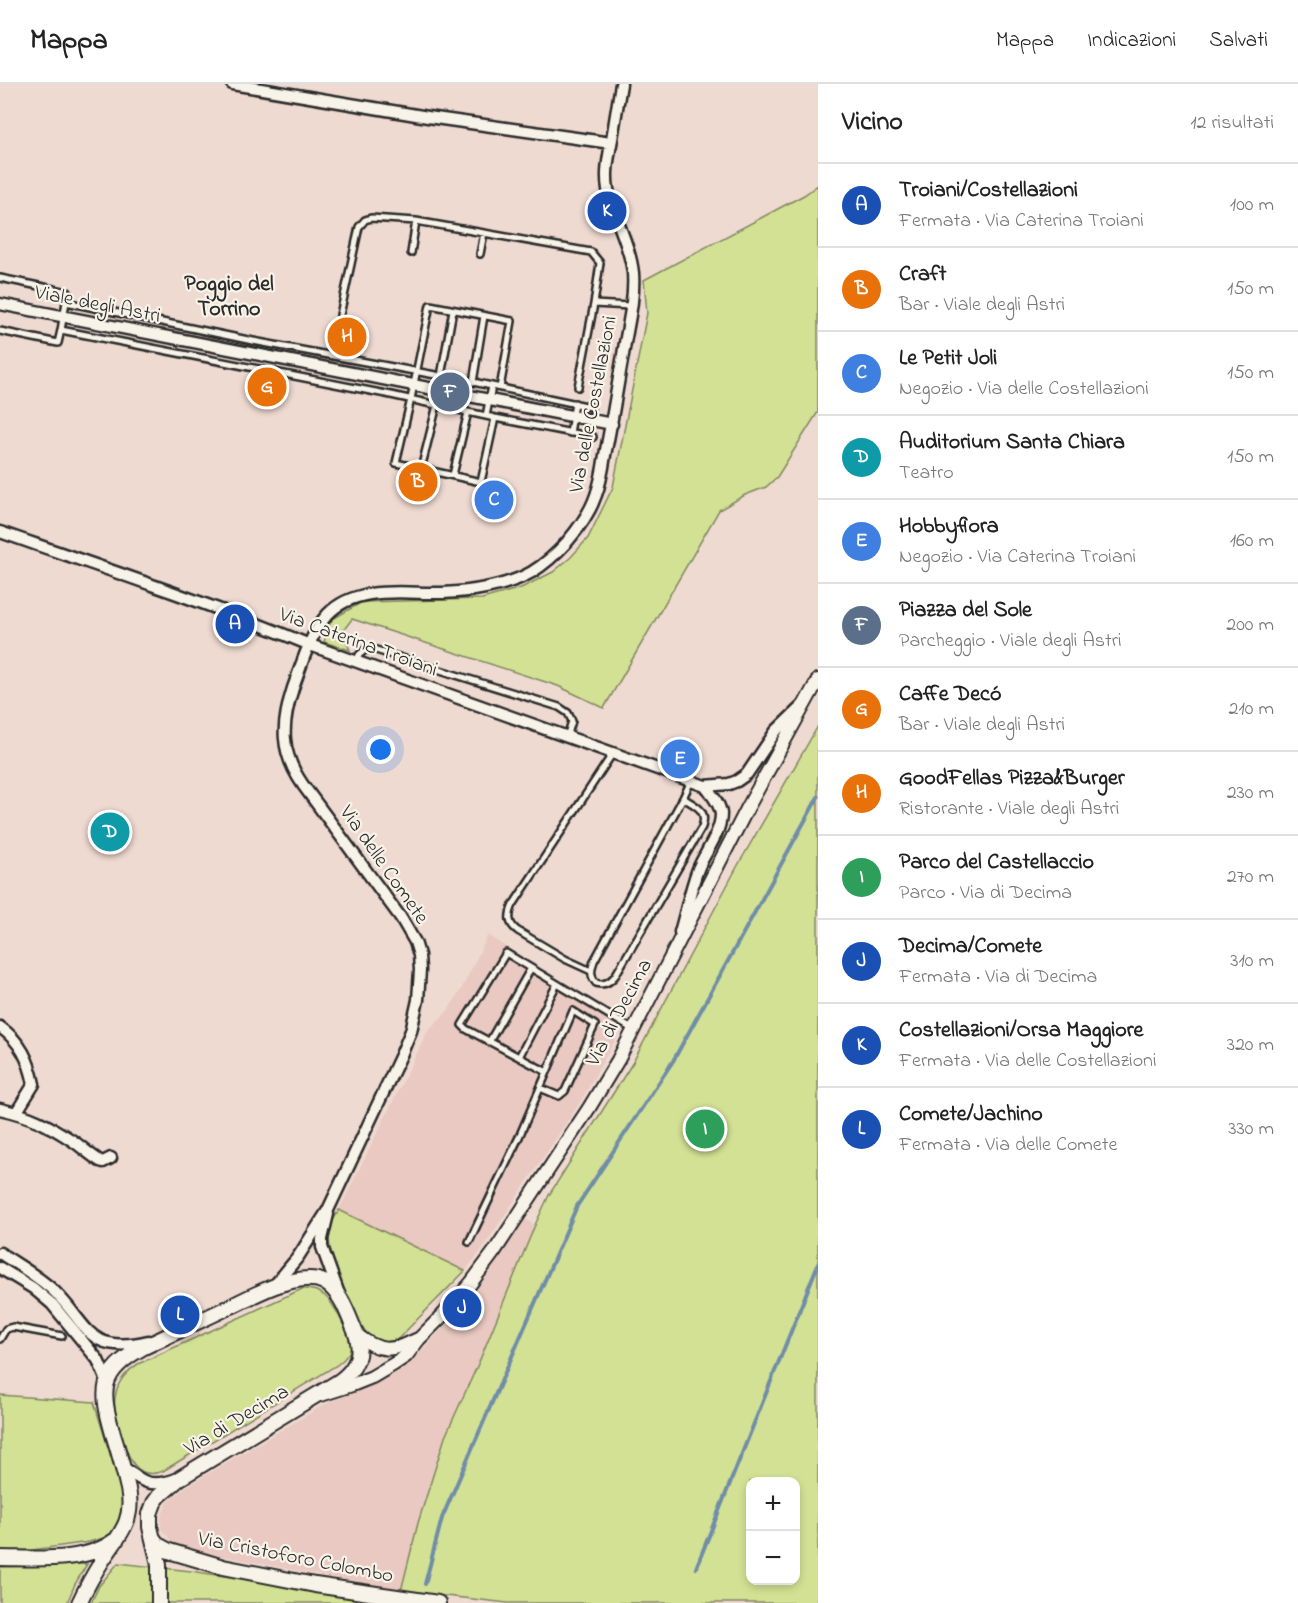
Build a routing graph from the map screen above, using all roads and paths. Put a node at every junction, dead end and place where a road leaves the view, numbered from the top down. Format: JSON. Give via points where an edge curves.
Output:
{"nodes":[{"id":1,"x":232,"y":84,"type":"edge"},
{"id":2,"x":621,"y":84,"type":"edge"},
{"id":3,"x":611,"y":143,"type":"junction"},
{"id":4,"x":416,"y":221,"type":"junction"},
{"id":5,"x":484,"y":233,"type":"junction"},
{"id":6,"x":411,"y":253,"type":"dead end"},
{"id":7,"x":480,"y":254,"type":"dead end"},
{"id":8,"x":0,"y":278,"type":"edge"},
{"id":9,"x":66,"y":302,"type":"junction"},
{"id":10,"x":0,"y":304,"type":"edge"},
{"id":11,"x":594,"y":304,"type":"junction"},
{"id":12,"x":630,"y":306,"type":"junction"},
{"id":13,"x":453,"y":310,"type":"junction"},
{"id":14,"x":340,"y":315,"type":"dead end"},
{"id":15,"x":63,"y":316,"type":"junction"},
{"id":16,"x":484,"y":316,"type":"junction"},
{"id":17,"x":155,"y":320,"type":"junction"},
{"id":18,"x":61,"y":330,"type":"junction"},
{"id":19,"x":0,"y":331,"type":"edge"},
{"id":20,"x":153,"y":334,"type":"junction"},
{"id":21,"x":151,"y":347,"type":"junction"},
{"id":22,"x":332,"y":355,"type":"junction"},
{"id":23,"x":330,"y":369,"type":"junction"},
{"id":24,"x":417,"y":372,"type":"junction"},
{"id":25,"x":441,"y":376,"type":"junction"},
{"id":26,"x":327,"y":382,"type":"junction"},
{"id":27,"x":473,"y":382,"type":"junction"},
{"id":28,"x":414,"y":386,"type":"junction"},
{"id":29,"x":492,"y":386,"type":"junction"},
{"id":30,"x":578,"y":387,"type":"dead end"},
{"id":31,"x":500,"y":388,"type":"junction"},
{"id":32,"x":411,"y":399,"type":"junction"},
{"id":33,"x":489,"y":400,"type":"junction"},
{"id":34,"x":575,"y":404,"type":"junction"},
{"id":35,"x":437,"y":405,"type":"junction"},
{"id":36,"x":591,"y":407,"type":"dead end"},
{"id":37,"x":468,"y":412,"type":"junction"},
{"id":38,"x":486,"y":416,"type":"junction"},
{"id":39,"x":573,"y":416,"type":"junction"},
{"id":40,"x":495,"y":418,"type":"junction"},
{"id":41,"x":612,"y":424,"type":"junction"},
{"id":42,"x":570,"y":433,"type":"junction"},
{"id":43,"x":593,"y":437,"type":"dead end"},
{"id":44,"x":421,"y":469,"type":"junction"},
{"id":45,"x":453,"y":475,"type":"junction"},
{"id":46,"x":0,"y":532,"type":"edge"},
{"id":47,"x":310,"y":645,"type":"junction"},
{"id":48,"x":356,"y":661,"type":"junction"},
{"id":49,"x":818,"y":680,"type":"edge"},
{"id":50,"x":807,"y":701,"type":"junction"},
{"id":51,"x":567,"y":737,"type":"junction"},
{"id":52,"x":613,"y":753,"type":"junction"},
{"id":53,"x":691,"y":781,"type":"junction"},
{"id":54,"x":705,"y":786,"type":"junction"},
{"id":55,"x":683,"y":798,"type":"junction"},
{"id":56,"x":676,"y":944,"type":"junction"},
{"id":57,"x":531,"y":968,"type":"junction"},
{"id":58,"x":591,"y":971,"type":"junction"},
{"id":59,"x":557,"y":984,"type":"junction"},
{"id":60,"x":0,"y":1027,"type":"edge"},
{"id":61,"x":634,"y":1030,"type":"junction"},
{"id":62,"x":489,"y":1042,"type":"junction"},
{"id":63,"x":519,"y":1057,"type":"junction"},
{"id":64,"x":547,"y":1072,"type":"junction"},
{"id":65,"x":540,"y":1088,"type":"junction"},
{"id":66,"x":0,"y":1109,"type":"edge"},
{"id":67,"x":16,"y":1113,"type":"junction"},
{"id":68,"x":111,"y":1158,"type":"dead end"},
{"id":69,"x":328,"y":1210,"type":"junction"},
{"id":70,"x":469,"y":1242,"type":"dead end"},
{"id":71,"x":0,"y":1253,"type":"edge"},
{"id":72,"x":0,"y":1268,"type":"edge"},
{"id":73,"x":274,"y":1286,"type":"junction"},
{"id":74,"x":341,"y":1301,"type":"junction"},
{"id":75,"x":357,"y":1335,"type":"junction"},
{"id":76,"x":62,"y":1336,"type":"dead end"},
{"id":77,"x":166,"y":1336,"type":"junction"},
{"id":78,"x":0,"y":1339,"type":"edge"},
{"id":79,"x":419,"y":1339,"type":"junction"},
{"id":80,"x":107,"y":1381,"type":"junction"},
{"id":81,"x":315,"y":1396,"type":"junction"},
{"id":82,"x":123,"y":1467,"type":"junction"},
{"id":83,"x":180,"y":1478,"type":"junction"},
{"id":84,"x":152,"y":1536,"type":"junction"},
{"id":85,"x":118,"y":1538,"type":"junction"},
{"id":86,"x":0,"y":1558,"type":"edge"},
{"id":87,"x":80,"y":1603,"type":"edge"},
{"id":88,"x":159,"y":1603,"type":"edge"},
{"id":89,"x":438,"y":1603,"type":"edge"}],
"edges":[{"from":1,"to":3,"type":"street"},
{"from":2,"to":3,"type":"street","name":"Via delle Costellazioni"},
{"from":3,"to":12,"type":"street","name":"Via delle Costellazioni","via":[[607,185],[631,264]]},
{"from":4,"to":5,"type":"lane"},
{"from":4,"to":6,"type":"lane"},
{"from":4,"to":14,"type":"lane","via":[[371,218],[358,227]]},
{"from":5,"to":7,"type":"lane"},
{"from":5,"to":11,"type":"lane","via":[[591,252],[600,263]]},
{"from":8,"to":9,"type":"lane","via":[[68,292]]},
{"from":9,"to":15,"type":"lane"},
{"from":9,"to":17,"type":"lane"},
{"from":10,"to":15,"type":"street","name":"Viale degli Astri"},
{"from":11,"to":12,"type":"lane"},
{"from":11,"to":30,"type":"lane"},
{"from":12,"to":41,"type":"street","name":"Via delle Costellazioni"},
{"from":13,"to":16,"type":"lane"},
{"from":13,"to":24,"type":"lane","via":[[430,305]]},
{"from":13,"to":25,"type":"lane"},
{"from":15,"to":18,"type":"lane"},
{"from":15,"to":20,"type":"street","name":"Viale degli Astri"},
{"from":16,"to":27,"type":"lane"},
{"from":16,"to":31,"type":"lane","via":[[512,321]]},
{"from":17,"to":20,"type":"lane"},
{"from":17,"to":22,"type":"lane"},
{"from":18,"to":19,"type":"lane","via":[[58,343]]},
{"from":18,"to":21,"type":"lane"},
{"from":20,"to":21,"type":"lane"},
{"from":20,"to":23,"type":"street","name":"Viale degli Astri"},
{"from":21,"to":26,"type":"lane"},
{"from":22,"to":23,"type":"lane"},
{"from":22,"to":24,"type":"lane"},
{"from":23,"to":26,"type":"lane"},
{"from":23,"to":28,"type":"street","name":"Viale degli Astri"},
{"from":24,"to":25,"type":"lane"},
{"from":24,"to":28,"type":"lane"},
{"from":25,"to":27,"type":"lane"},
{"from":26,"to":32,"type":"lane"},
{"from":27,"to":29,"type":"lane"},
{"from":28,"to":32,"type":"lane"},
{"from":28,"to":33,"type":"street","name":"Viale degli Astri"},
{"from":29,"to":31,"type":"lane"},
{"from":29,"to":33,"type":"lane"},
{"from":31,"to":34,"type":"lane"},
{"from":32,"to":35,"type":"lane"},
{"from":32,"to":44,"type":"lane","via":[[396,463]]},
{"from":33,"to":38,"type":"lane"},
{"from":33,"to":39,"type":"street","name":"Viale degli Astri"},
{"from":34,"to":36,"type":"lane"},
{"from":34,"to":39,"type":"lane"},
{"from":35,"to":37,"type":"lane"},
{"from":35,"to":44,"type":"lane"},
{"from":37,"to":38,"type":"lane"},
{"from":37,"to":45,"type":"lane"},
{"from":38,"to":40,"type":"lane"},
{"from":39,"to":41,"type":"street","name":"Viale degli Astri"},
{"from":39,"to":42,"type":"lane"},
{"from":40,"to":42,"type":"lane"},
{"from":40,"to":45,"type":"lane","via":[[481,482]]},
{"from":41,"to":47,"type":"street","name":"Via delle Costellazioni","via":[[598,489],[588,513],[567,542],[538,567],[519,578],[479,588],[444,593],[385,593],[350,599],[328,614]]},
{"from":42,"to":43,"type":"lane"},
{"from":44,"to":45,"type":"lane"},
{"from":46,"to":47,"type":"street","name":"Via Caterina Troiani"},
{"from":47,"to":48,"type":"street","name":"Via Caterina Troiani"},
{"from":47,"to":69,"type":"street","name":"Via delle Comete","via":[[288,704],[286,753],[295,773],[406,926],[417,950],[421,978],[407,1042]]},
{"from":48,"to":51,"type":"street","name":"Via Caterina Troiani"},
{"from":48,"to":51,"type":"lane","via":[[365,650],[376,651],[559,707],[572,721]]},
{"from":49,"to":50,"type":"street","name":"Via di Decima"},
{"from":50,"to":54,"type":"street","name":"Via Caterina Troiani","via":[[776,731],[747,774],[729,784]]},
{"from":50,"to":56,"type":"street","name":"Via di Decima"},
{"from":51,"to":52,"type":"street","name":"Via Caterina Troiani"},
{"from":52,"to":53,"type":"street","name":"Via Caterina Troiani"},
{"from":52,"to":58,"type":"lane","name":"Via di Decima","via":[[509,916],[515,929]]},
{"from":53,"to":54,"type":"street","name":"Via Caterina Troiani"},
{"from":53,"to":55,"type":"lane"},
{"from":54,"to":56,"type":"street","via":[[718,804],[720,819],[698,870]]},
{"from":55,"to":58,"type":"lane"},
{"from":55,"to":58,"type":"lane","via":[[703,814],[700,831],[612,979],[596,983]]},
{"from":56,"to":61,"type":"street","name":"Via di Decima"},
{"from":57,"to":59,"type":"lane"},
{"from":57,"to":62,"type":"lane"},
{"from":57,"to":62,"type":"lane","via":[[506,953],[462,1025]]},
{"from":59,"to":61,"type":"lane"},
{"from":59,"to":63,"type":"lane"},
{"from":60,"to":67,"type":"street","via":[[23,1050],[34,1084]]},
{"from":61,"to":79,"type":"street","name":"Via di Decima","via":[[594,1101],[494,1252],[461,1295]]},
{"from":62,"to":63,"type":"lane"},
{"from":63,"to":64,"type":"lane"},
{"from":64,"to":65,"type":"lane"},
{"from":64,"to":65,"type":"lane","via":[[573,1011],[594,1025],[565,1091],[559,1096]]},
{"from":65,"to":70,"type":"lane"},
{"from":66,"to":67,"type":"street"},
{"from":67,"to":68,"type":"street","via":[[43,1123],[100,1161]]},
{"from":69,"to":73,"type":"street","name":"Via delle Comete"},
{"from":69,"to":74,"type":"street","name":"Via delle Comete","via":[[322,1247]]},
{"from":71,"to":77,"type":"street","via":[[52,1290],[98,1339],[125,1344]]},
{"from":72,"to":80,"type":"street","via":[[52,1304],[98,1360]]},
{"from":73,"to":74,"type":"main road","via":[[315,1279],[331,1287]]},
{"from":73,"to":77,"type":"main road","name":"Via delle Comete"},
{"from":74,"to":75,"type":"main road"},
{"from":75,"to":79,"type":"street","name":"Via di Decima","via":[[381,1348],[399,1347]]},
{"from":75,"to":81,"type":"main road","name":"Via di Decima","via":[[359,1352],[354,1366],[345,1377]]},
{"from":76,"to":78,"type":"lane","via":[[13,1327],[6,1329]]},
{"from":77,"to":80,"type":"main road","name":"Via delle Comete","via":[[127,1357]]},
{"from":79,"to":81,"type":"street","name":"Via di Decima","via":[[406,1356],[383,1371]]},
{"from":80,"to":82,"type":"main road","via":[[105,1406]]},
{"from":81,"to":83,"type":"main road","name":"Via di Decima"},
{"from":82,"to":83,"type":"street","name":"Via di Decima","via":[[149,1484]]},
{"from":82,"to":85,"type":"main road","via":[[130,1505],[127,1523]]},
{"from":83,"to":84,"type":"main road","name":"Via di Decima","via":[[154,1503],[149,1518]]},
{"from":84,"to":88,"type":"main road","name":"Via di Decima","via":[[159,1564]]},
{"from":84,"to":89,"type":"main road","name":"Via Cristoforo Colombo","via":[[169,1551],[223,1567]]},
{"from":85,"to":86,"type":"main road","via":[[102,1548],[71,1556]]},
{"from":85,"to":87,"type":"main road","via":[[94,1573]]}]}
